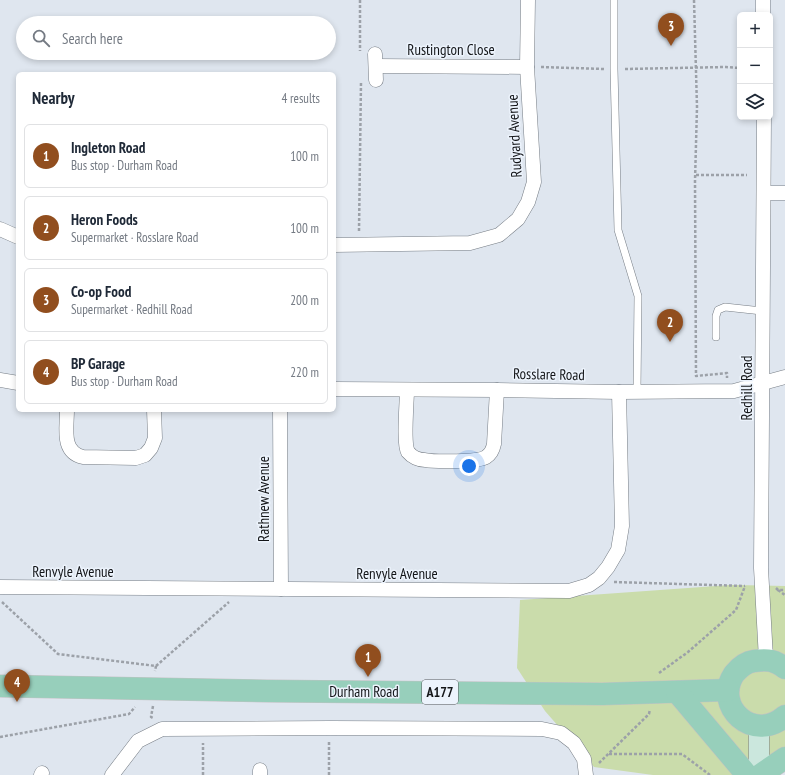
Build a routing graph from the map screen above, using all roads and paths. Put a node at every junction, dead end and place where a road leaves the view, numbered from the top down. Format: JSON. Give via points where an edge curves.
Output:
{"nodes":[{"id":1,"x":360,"y":0,"type":"edge"},
{"id":2,"x":528,"y":0,"type":"edge"},
{"id":3,"x":614,"y":0,"type":"edge"},
{"id":4,"x":694,"y":0,"type":"edge"},
{"id":5,"x":763,"y":0,"type":"edge"},
{"id":6,"x":763,"y":12,"type":"edge"},
{"id":7,"x":360,"y":56,"type":"dead end"},
{"id":8,"x":376,"y":67,"type":"dead end"},
{"id":9,"x":526,"y":67,"type":"junction"},
{"id":10,"x":737,"y":68,"type":"edge"},
{"id":11,"x":614,"y":69,"type":"junction"},
{"id":12,"x":361,"y":79,"type":"dead end"},
{"id":13,"x":764,"y":120,"type":"edge"},
{"id":14,"x":696,"y":174,"type":"junction"},
{"id":15,"x":746,"y":176,"type":"dead end"},
{"id":16,"x":785,"y":193,"type":"edge"},
{"id":17,"x":764,"y":194,"type":"junction"},
{"id":18,"x":0,"y":229,"type":"edge"},
{"id":19,"x":16,"y":236,"type":"edge"},
{"id":20,"x":336,"y":245,"type":"edge"},
{"id":21,"x":359,"y":245,"type":"junction"},
{"id":22,"x":762,"y":311,"type":"junction"},
{"id":23,"x":716,"y":337,"type":"dead end"},
{"id":24,"x":785,"y":377,"type":"edge"},
{"id":25,"x":0,"y":380,"type":"edge"},
{"id":26,"x":16,"y":383,"type":"edge"},
{"id":27,"x":763,"y":383,"type":"junction"},
{"id":28,"x":336,"y":389,"type":"edge"},
{"id":29,"x":407,"y":390,"type":"junction"},
{"id":30,"x":497,"y":390,"type":"junction"},
{"id":31,"x":637,"y":391,"type":"junction"},
{"id":32,"x":728,"y":391,"type":"junction"},
{"id":33,"x":619,"y":392,"type":"junction"},
{"id":34,"x":66,"y":412,"type":"edge"},
{"id":35,"x":154,"y":412,"type":"edge"},
{"id":36,"x":280,"y":412,"type":"edge"},
{"id":37,"x":599,"y":578,"type":"junction"},
{"id":38,"x":0,"y":587,"type":"edge"},
{"id":39,"x":762,"y":587,"type":"junction"},
{"id":40,"x":245,"y":589,"type":"junction"},
{"id":41,"x":281,"y":589,"type":"junction"},
{"id":42,"x":778,"y":590,"type":"dead end"},
{"id":43,"x":785,"y":595,"type":"edge"},
{"id":44,"x":0,"y":600,"type":"edge"},
{"id":45,"x":766,"y":659,"type":"junction"},
{"id":46,"x":156,"y":666,"type":"junction"},
{"id":47,"x":785,"y":668,"type":"edge"},
{"id":48,"x":0,"y":686,"type":"edge"},
{"id":49,"x":728,"y":690,"type":"junction"},
{"id":50,"x":677,"y":692,"type":"junction"},
{"id":51,"x":151,"y":700,"type":"junction"},
{"id":52,"x":141,"y":706,"type":"dead end"},
{"id":53,"x":785,"y":716,"type":"edge"},
{"id":54,"x":759,"y":726,"type":"junction"},
{"id":55,"x":203,"y":728,"type":"junction"},
{"id":56,"x":330,"y":728,"type":"junction"},
{"id":57,"x":162,"y":729,"type":"junction"},
{"id":58,"x":0,"y":737,"type":"edge"},
{"id":59,"x":608,"y":754,"type":"dead end"},
{"id":60,"x":785,"y":758,"type":"edge"},
{"id":61,"x":112,"y":775,"type":"edge"},
{"id":62,"x":202,"y":775,"type":"edge"},
{"id":63,"x":329,"y":775,"type":"edge"},
{"id":64,"x":586,"y":775,"type":"edge"},
{"id":65,"x":710,"y":775,"type":"edge"},
{"id":66,"x":747,"y":775,"type":"edge"},
{"id":67,"x":760,"y":775,"type":"edge"}],
"edges":[{"from":1,"to":7,"type":"path"},
{"from":2,"to":9,"type":"street","name":"Rudyard Avenue"},
{"from":3,"to":11,"type":"lane"},
{"from":4,"to":14,"type":"path"},
{"from":5,"to":6,"type":"street"},
{"from":8,"to":9,"type":"street","name":"Rustington Close"},
{"from":9,"to":11,"type":"path"},
{"from":9,"to":21,"type":"street","name":"Rudyard Avenue","via":[[534,182],[528,202],[518,219],[498,235],[470,244]]},
{"from":10,"to":11,"type":"path"},
{"from":11,"to":31,"type":"lane","via":[[618,230],[638,296]]},
{"from":12,"to":21,"type":"path"},
{"from":13,"to":17,"type":"street","name":"Redhill Road"},
{"from":14,"to":15,"type":"path"},
{"from":14,"to":32,"type":"path","via":[[696,376],[727,374]]},
{"from":16,"to":17,"type":"street"},
{"from":17,"to":22,"type":"street","name":"Redhill Road"},
{"from":18,"to":19,"type":"street"},
{"from":20,"to":21,"type":"street","name":"Rudyard Avenue"},
{"from":22,"to":23,"type":"lane","via":[[725,307],[718,310]]},
{"from":22,"to":27,"type":"street","name":"Redhill Road"},
{"from":24,"to":27,"type":"street","name":"Rosslare Road"},
{"from":25,"to":26,"type":"street"},
{"from":27,"to":32,"type":"street","name":"Rosslare Road"},
{"from":27,"to":39,"type":"street","name":"Redhill Road"},
{"from":28,"to":29,"type":"street","name":"Rosslare Road"},
{"from":29,"to":30,"type":"street","name":"Rosslare Road"},
{"from":29,"to":30,"type":"street","via":[[408,452],[416,458],[425,460],[475,461],[486,458],[492,451]]},
{"from":30,"to":33,"type":"street","name":"Rosslare Road"},
{"from":31,"to":32,"type":"street","name":"Rosslare Road"},
{"from":31,"to":33,"type":"street","name":"Rosslare Road"},
{"from":33,"to":37,"type":"street","name":"Renvyle Avenue","via":[[622,526],[618,550]]},
{"from":34,"to":35,"type":"street","via":[[67,442],[70,451],[83,458],[136,458],[146,455],[154,438]]},
{"from":36,"to":41,"type":"street","name":"Rathnew Avenue"},
{"from":37,"to":39,"type":"path","via":[[602,581]]},
{"from":37,"to":41,"type":"street","name":"Renvyle Avenue","via":[[589,585],[569,591]]},
{"from":38,"to":40,"type":"street","name":"Renvyle Avenue"},
{"from":39,"to":45,"type":"street","name":"Redhill Road"},
{"from":40,"to":41,"type":"street","name":"Renvyle Avenue"},
{"from":40,"to":46,"type":"path"},
{"from":42,"to":43,"type":"path"},
{"from":44,"to":46,"type":"path","via":[[58,654]]},
{"from":45,"to":47,"type":"main road"},
{"from":45,"to":49,"type":"main road","via":[[749,662],[738,669]]},
{"from":46,"to":51,"type":"path"},
{"from":48,"to":51,"type":"main road","name":"Durham Road","number":"A177"},
{"from":49,"to":50,"type":"main road","name":"Durham Road","number":"A177"},
{"from":49,"to":54,"type":"main road","via":[[732,708],[740,718],[749,724]]},
{"from":50,"to":51,"type":"main road","name":"Durham Road","number":"A177"},
{"from":50,"to":66,"type":"main road"},
{"from":51,"to":57,"type":"path","via":[[151,717],[158,721]]},
{"from":52,"to":58,"type":"path","via":[[135,707],[129,714]]},
{"from":53,"to":54,"type":"main road","via":[[770,725]]},
{"from":54,"to":67,"type":"street"},
{"from":55,"to":56,"type":"street"},
{"from":55,"to":57,"type":"street"},
{"from":55,"to":62,"type":"path"},
{"from":56,"to":63,"type":"path"},
{"from":56,"to":64,"type":"street","via":[[542,729],[561,733],[574,743],[584,759]]},
{"from":57,"to":61,"type":"street","via":[[138,741]]},
{"from":59,"to":65,"type":"path","via":[[682,754]]},
{"from":60,"to":67,"type":"main road"}]}
